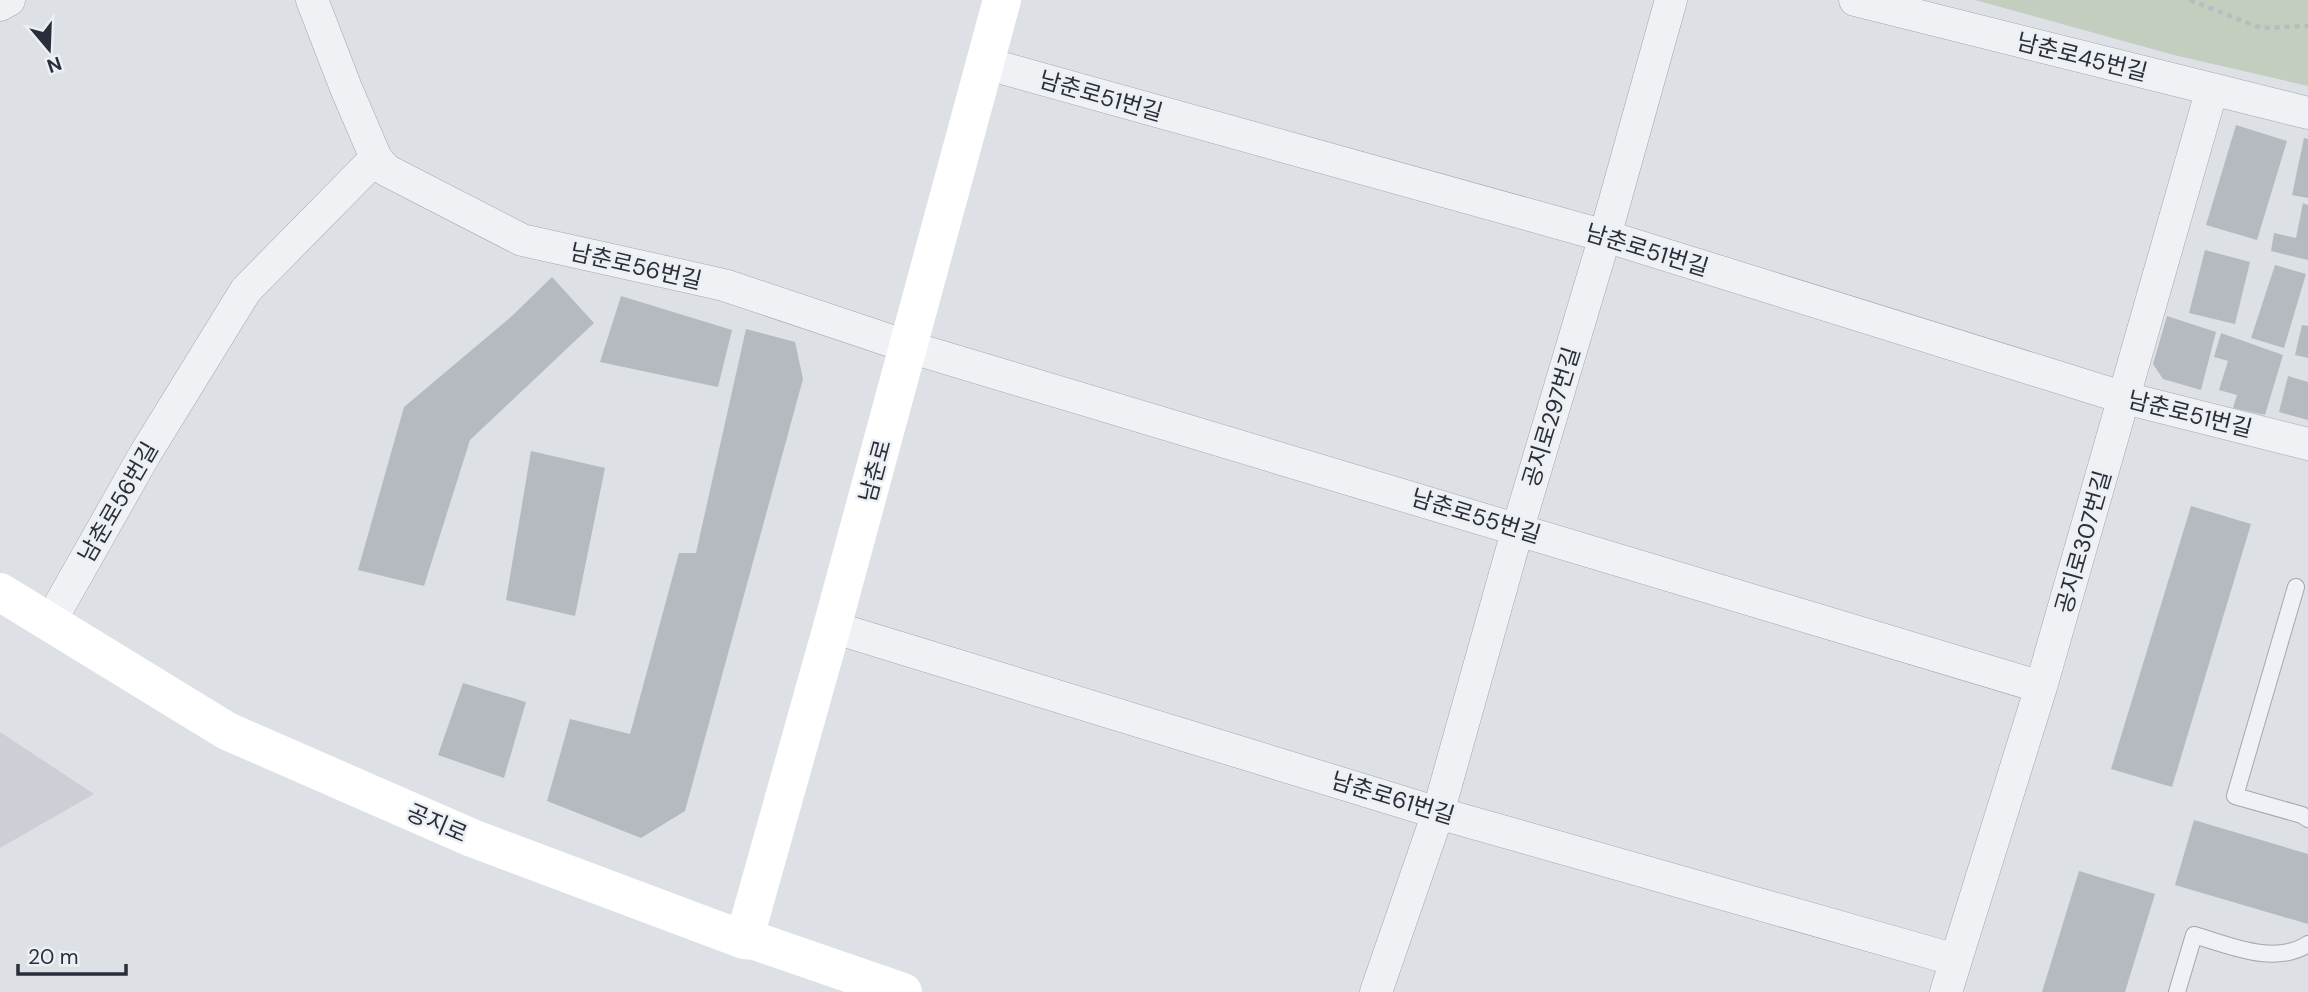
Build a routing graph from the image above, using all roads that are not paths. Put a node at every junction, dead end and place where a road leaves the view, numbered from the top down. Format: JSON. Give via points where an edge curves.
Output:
{"nodes":[{"id":1,"x":9,"y":0,"type":"edge"},
{"id":2,"x":312,"y":0,"type":"edge"},
{"id":3,"x":1002,"y":0,"type":"edge"},
{"id":4,"x":1671,"y":0,"type":"edge"},
{"id":5,"x":1855,"y":0,"type":"edge"},
{"id":6,"x":0,"y":5,"type":"edge"},
{"id":7,"x":984,"y":63,"type":"junction"},
{"id":8,"x":2211,"y":89,"type":"junction"},
{"id":9,"x":2308,"y":113,"type":"edge"},
{"id":10,"x":376,"y":158,"type":"junction"},
{"id":11,"x":1605,"y":236,"type":"junction"},
{"id":12,"x":909,"y":347,"type":"junction"},
{"id":13,"x":2125,"y":398,"type":"junction"},
{"id":14,"x":2308,"y":444,"type":"edge"},
{"id":15,"x":1518,"y":528,"type":"junction"},
{"id":16,"x":2296,"y":587,"type":"dead end"},
{"id":17,"x":0,"y":592,"type":"edge"},
{"id":18,"x":50,"y":622,"type":"junction"},
{"id":19,"x":832,"y":627,"type":"junction"},
{"id":20,"x":2041,"y":687,"type":"junction"},
{"id":21,"x":1438,"y":813,"type":"junction"},
{"id":22,"x":2308,"y":819,"type":"edge"},
{"id":23,"x":744,"y":940,"type":"junction"},
{"id":24,"x":2308,"y":944,"type":"edge"},
{"id":25,"x":1956,"y":960,"type":"junction"},
{"id":26,"x":903,"y":992,"type":"edge"},
{"id":27,"x":1376,"y":992,"type":"edge"},
{"id":28,"x":1946,"y":992,"type":"edge"},
{"id":29,"x":2177,"y":992,"type":"edge"}],
"edges":[{"from":1,"to":6,"type":"street"},
{"from":2,"to":10,"type":"street","name":"남춘로56번길"},
{"from":3,"to":7,"type":"street","name":"남춘로"},
{"from":4,"to":11,"type":"street","name":"공지로297번길"},
{"from":5,"to":8,"type":"street","name":"남춘로45번길"},
{"from":7,"to":11,"type":"street","name":"남춘로51번길"},
{"from":7,"to":12,"type":"street","name":"남춘로"},
{"from":8,"to":9,"type":"street","name":"남춘로45번길"},
{"from":8,"to":13,"type":"street","name":"공지로307번길"},
{"from":10,"to":12,"type":"street","name":"남춘로56번길","via":[[386,170],[522,240],[724,285]]},
{"from":10,"to":18,"type":"street","name":"남춘로56번길","via":[[246,290],[145,454]]},
{"from":11,"to":13,"type":"street","name":"남춘로51번길"},
{"from":11,"to":15,"type":"street","name":"공지로297번길"},
{"from":12,"to":15,"type":"street","name":"남춘로55번길"},
{"from":12,"to":19,"type":"street","name":"남춘로"},
{"from":13,"to":14,"type":"street","name":"남춘로51번길"},
{"from":13,"to":20,"type":"street","name":"공지로307번길"},
{"from":15,"to":20,"type":"street","name":"남춘로55번길"},
{"from":15,"to":21,"type":"street","name":"공지로297번길"},
{"from":16,"to":22,"type":"lane","via":[[2235,796]]},
{"from":17,"to":18,"type":"street","name":"공지로"},
{"from":18,"to":23,"type":"street","name":"공지로","via":[[228,731],[472,838]]},
{"from":19,"to":21,"type":"street","name":"남춘로61번길"},
{"from":19,"to":23,"type":"street","name":"남춘로"},
{"from":20,"to":25,"type":"street","name":"공지로307번길"},
{"from":21,"to":25,"type":"street","name":"남춘로61번길"},
{"from":21,"to":27,"type":"street","name":"공지로297번길"},
{"from":23,"to":26,"type":"street","name":"공지로"},
{"from":24,"to":29,"type":"lane","via":[[2279,954],[2194,935]]},
{"from":25,"to":28,"type":"street","name":"공지로307번길"}]}
